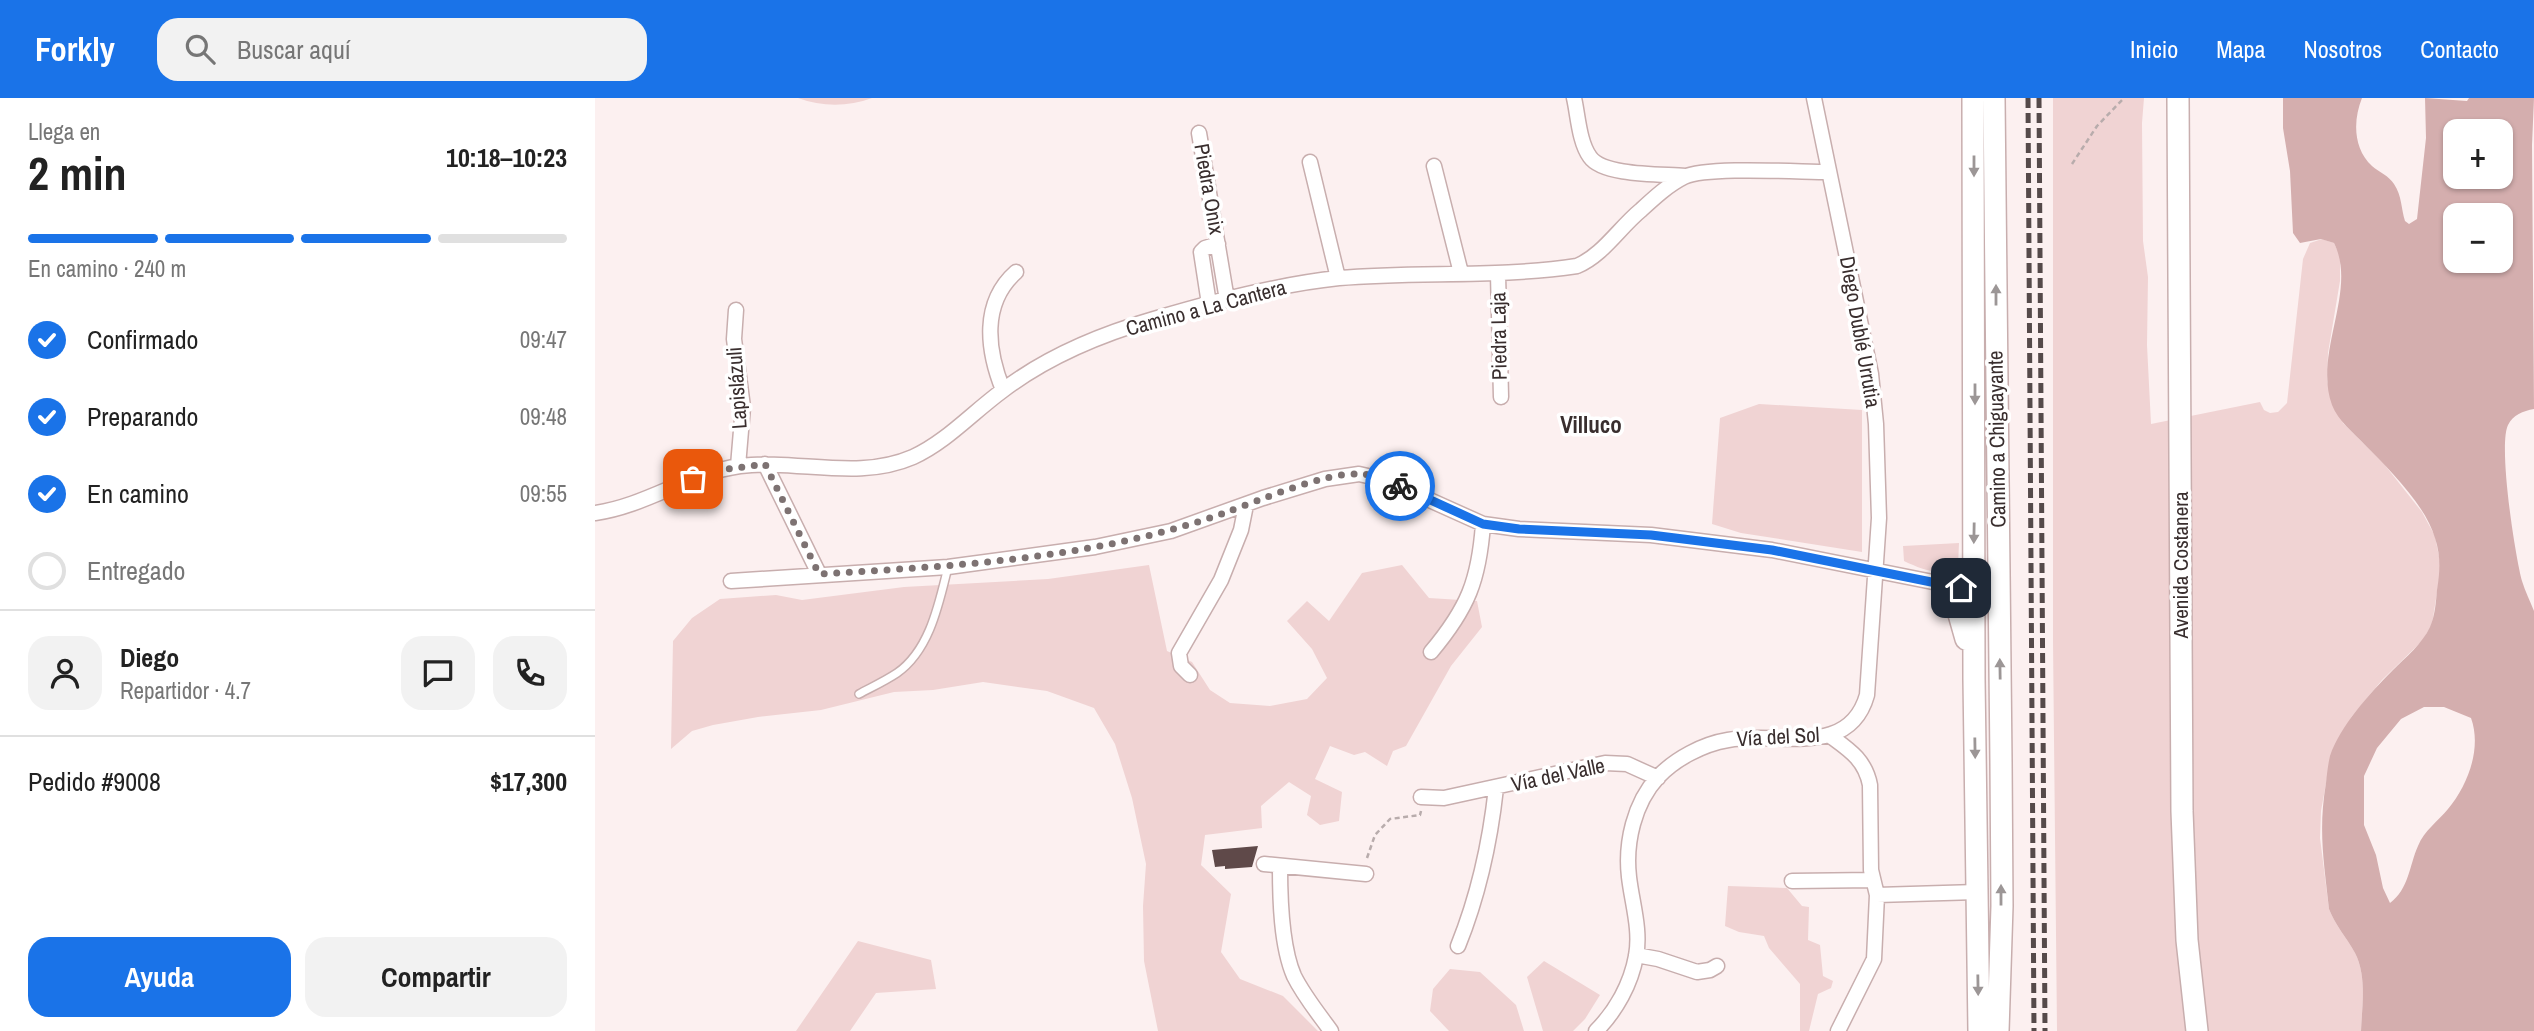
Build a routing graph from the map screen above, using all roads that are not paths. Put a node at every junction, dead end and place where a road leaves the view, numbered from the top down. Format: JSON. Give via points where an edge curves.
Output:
{"nodes":[{"id":1,"x":1574,"y":98,"type":"edge"},
{"id":2,"x":1814,"y":98,"type":"edge"},
{"id":3,"x":1973,"y":98,"type":"edge"},
{"id":4,"x":1994,"y":98,"type":"edge"},
{"id":5,"x":2178,"y":98,"type":"edge"},
{"id":6,"x":1199,"y":133,"type":"dead end"},
{"id":7,"x":1310,"y":162,"type":"dead end"},
{"id":8,"x":1434,"y":166,"type":"dead end"},
{"id":9,"x":1829,"y":172,"type":"junction"},
{"id":10,"x":1685,"y":177,"type":"junction"},
{"id":11,"x":1218,"y":244,"type":"junction"},
{"id":12,"x":1016,"y":272,"type":"dead end"},
{"id":13,"x":1461,"y":273,"type":"junction"},
{"id":14,"x":1498,"y":274,"type":"junction"},
{"id":15,"x":1338,"y":278,"type":"junction"},
{"id":16,"x":1227,"y":300,"type":"junction"},
{"id":17,"x":1209,"y":304,"type":"junction"},
{"id":18,"x":736,"y":310,"type":"dead end"},
{"id":19,"x":1003,"y":390,"type":"junction"},
{"id":20,"x":1501,"y":397,"type":"dead end"},
{"id":21,"x":765,"y":464,"type":"junction"},
{"id":22,"x":739,"y":466,"type":"junction"},
{"id":23,"x":1246,"y":505,"type":"junction"},
{"id":24,"x":595,"y":513,"type":"edge"},
{"id":25,"x":1483,"y":524,"type":"junction"},
{"id":26,"x":1999,"y":559,"type":"junction"},
{"id":27,"x":948,"y":567,"type":"junction"},
{"id":28,"x":1877,"y":569,"type":"junction"},
{"id":29,"x":819,"y":574,"type":"junction"},
{"id":30,"x":731,"y":581,"type":"dead end"},
{"id":31,"x":1951,"y":586,"type":"junction"},
{"id":32,"x":1973,"y":590,"type":"junction"},
{"id":33,"x":2000,"y":615,"type":"junction"},
{"id":34,"x":1431,"y":652,"type":"dead end"},
{"id":35,"x":1190,"y":674,"type":"dead end"},
{"id":36,"x":1974,"y":679,"type":"junction"},
{"id":37,"x":859,"y":694,"type":"dead end"},
{"id":38,"x":1829,"y":735,"type":"junction"},
{"id":39,"x":1658,"y":778,"type":"junction"},
{"id":40,"x":1496,"y":788,"type":"junction"},
{"id":41,"x":1422,"y":797,"type":"road end"},
{"id":42,"x":1263,"y":864,"type":"dead end"},
{"id":43,"x":1280,"y":866,"type":"junction"},
{"id":44,"x":1366,"y":874,"type":"road end"},
{"id":45,"x":1792,"y":881,"type":"dead end"},
{"id":46,"x":1875,"y":887,"type":"junction"},
{"id":47,"x":1977,"y":892,"type":"junction"},
{"id":48,"x":1458,"y":946,"type":"dead end"},
{"id":49,"x":1636,"y":955,"type":"junction"},
{"id":50,"x":1717,"y":966,"type":"dead end"},
{"id":51,"x":1331,"y":1031,"type":"edge"},
{"id":52,"x":1596,"y":1031,"type":"edge"},
{"id":53,"x":1838,"y":1031,"type":"edge"},
{"id":54,"x":1979,"y":1031,"type":"edge"},
{"id":55,"x":1998,"y":1031,"type":"edge"},
{"id":56,"x":2197,"y":1031,"type":"edge"}],
"edges":[{"from":1,"to":10,"type":"street","via":[[1586,151],[1595,163]]},
{"from":2,"to":9,"type":"street","name":"Diego Dublé Urrutia"},
{"from":3,"to":32,"type":"main road","name":"Camino a Chiguayante","one_way":true},
{"from":26,"to":4,"type":"main road","name":"Camino a Chiguayante","one_way":true},
{"from":5,"to":56,"type":"main road","name":"Avenida Costanera","via":[[2182,811],[2187,940]]},
{"from":6,"to":11,"type":"street","name":"Piedra Onix"},
{"from":7,"to":15,"type":"street"},
{"from":8,"to":13,"type":"street"},
{"from":9,"to":10,"type":"street","name":"Camino a La Cantera","via":[[1711,172]]},
{"from":9,"to":28,"type":"street","name":"Diego Dublé Urrutia","via":[[1874,391]]},
{"from":10,"to":14,"type":"street","name":"Camino a La Cantera","via":[[1634,215],[1588,261],[1551,270]]},
{"from":11,"to":16,"type":"street","name":"Piedra Onix"},
{"from":11,"to":17,"type":"street","name":"Piedra Onix","via":[[1201,252]]},
{"from":12,"to":19,"type":"street","via":[[1001,288],[991,314],[991,347]]},
{"from":13,"to":14,"type":"street","name":"Camino a La Cantera"},
{"from":13,"to":15,"type":"street","name":"Camino a La Cantera"},
{"from":14,"to":20,"type":"street","name":"Piedra Laja"},
{"from":15,"to":16,"type":"street","name":"Camino a La Cantera"},
{"from":16,"to":17,"type":"street","name":"Camino a La Cantera"},
{"from":17,"to":19,"type":"street","name":"Camino a La Cantera","via":[[1102,337]]},
{"from":18,"to":22,"type":"street","name":"Lapislázuli","via":[[734,339],[743,407]]},
{"from":19,"to":21,"type":"street","name":"Camino a La Cantera","via":[[937,443],[891,465],[856,469]]},
{"from":21,"to":22,"type":"street","name":"Camino a La Cantera"},
{"from":21,"to":29,"type":"street"},
{"from":22,"to":24,"type":"street","name":"Camino a La Cantera"},
{"from":23,"to":25,"type":"street","via":[[1325,479],[1359,474],[1385,480]]},
{"from":23,"to":27,"type":"street","via":[[1141,538]]},
{"from":23,"to":35,"type":"street","via":[[1221,580],[1179,653],[1181,666]]},
{"from":25,"to":28,"type":"street","via":[[1651,535]]},
{"from":25,"to":34,"type":"street","via":[[1473,587]]},
{"from":26,"to":32,"type":"main road","via":[[1987,583]]},
{"from":26,"to":33,"type":"main road","name":"Camino a Chiguayante"},
{"from":27,"to":29,"type":"street"},
{"from":27,"to":37,"type":"lane","via":[[939,606],[921,646],[899,671]]},
{"from":28,"to":31,"type":"street"},
{"from":28,"to":38,"type":"street","name":"Vía del Sol","via":[[1863,706],[1849,726]]},
{"from":29,"to":30,"type":"street"},
{"from":31,"to":32,"type":"street"},
{"from":31,"to":36,"type":"main road"},
{"from":32,"to":33,"type":"main road","via":[[1991,599]]},
{"from":32,"to":36,"type":"main road","name":"Camino a Chiguayante"},
{"from":55,"to":33,"type":"main road","name":"Camino a Chiguayante","one_way":true},
{"from":36,"to":47,"type":"main road","name":"Camino a Chiguayante","one_way":true},
{"from":38,"to":39,"type":"street","name":"Vía del Sol","via":[[1728,740],[1694,751]]},
{"from":38,"to":46,"type":"street","via":[[1856,755],[1868,773]]},
{"from":39,"to":40,"type":"street","name":"Vía del Valle","via":[[1614,762]]},
{"from":39,"to":49,"type":"street","name":"Vía del Sol","via":[[1636,816],[1629,846]]},
{"from":40,"to":41,"type":"street","name":"Vía del Valle","via":[[1444,798]]},
{"from":40,"to":48,"type":"street","name":"Vía del Valle","via":[[1476,901]]},
{"from":42,"to":43,"type":"street"},
{"from":43,"to":44,"type":"street"},
{"from":43,"to":51,"type":"street","via":[[1291,967]]},
{"from":45,"to":46,"type":"street"},
{"from":46,"to":47,"type":"street"},
{"from":46,"to":53,"type":"street","via":[[1874,959]]},
{"from":47,"to":54,"type":"main road","name":"Camino a Chiguayante","one_way":true},
{"from":49,"to":50,"type":"street","via":[[1697,972]]},
{"from":49,"to":52,"type":"street","name":"Vía del Sol","via":[[1619,1000]]}]}
